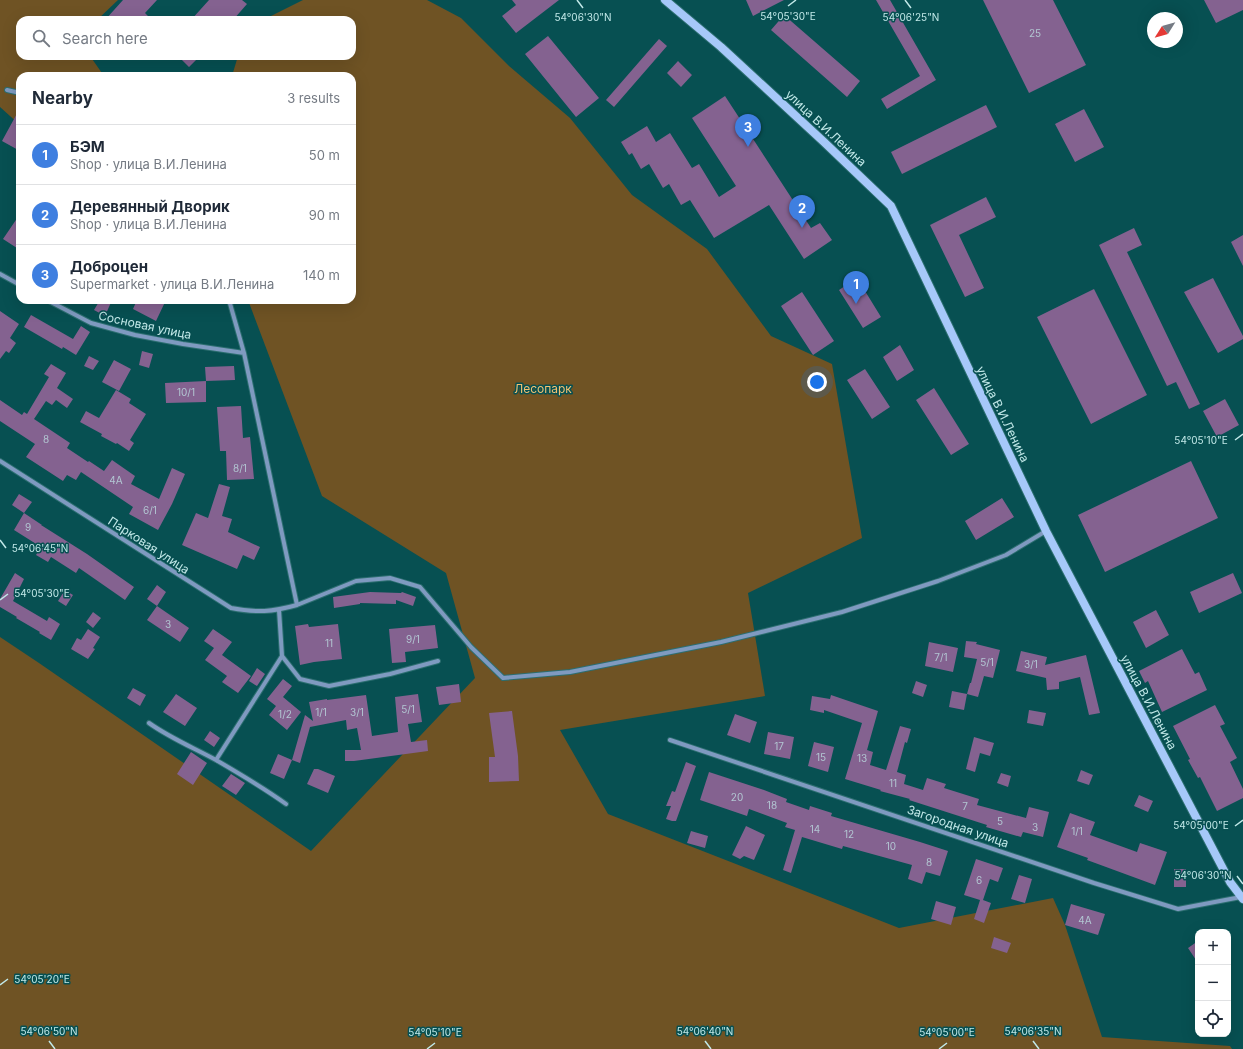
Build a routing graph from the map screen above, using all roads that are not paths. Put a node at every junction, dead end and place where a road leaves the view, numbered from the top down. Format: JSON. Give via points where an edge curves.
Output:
{"nodes":[{"id":1,"x":665,"y":0,"type":"edge"},
{"id":2,"x":7,"y":90,"type":"dead end"},
{"id":3,"x":16,"y":92,"type":"edge"},
{"id":4,"x":0,"y":274,"type":"edge"},
{"id":5,"x":16,"y":283,"type":"edge"},
{"id":6,"x":55,"y":304,"type":"edge"},
{"id":7,"x":230,"y":304,"type":"edge"},
{"id":8,"x":244,"y":353,"type":"junction"},
{"id":9,"x":0,"y":461,"type":"edge"},
{"id":10,"x":1046,"y":531,"type":"junction"},
{"id":11,"x":297,"y":606,"type":"junction"},
{"id":12,"x":279,"y":610,"type":"junction"},
{"id":13,"x":282,"y":656,"type":"junction"},
{"id":14,"x":438,"y":661,"type":"dead end"},
{"id":15,"x":149,"y":723,"type":"dead end"},
{"id":16,"x":670,"y":740,"type":"dead end"},
{"id":17,"x":216,"y":760,"type":"junction"},
{"id":18,"x":286,"y":804,"type":"dead end"},
{"id":19,"x":1242,"y":898,"type":"edge"}],
"edges":[{"from":1,"to":10,"type":"main road","name":"улица В.И.Ленина","via":[[727,52],[891,206]]},
{"from":2,"to":3,"type":"street"},
{"from":4,"to":5,"type":"street"},
{"from":6,"to":8,"type":"street","name":"Сосновая улица","via":[[91,323],[135,335]]},
{"from":7,"to":8,"type":"street"},
{"from":8,"to":11,"type":"street"},
{"from":9,"to":12,"type":"street","name":"Парковая улица","via":[[231,608],[251,612]]},
{"from":10,"to":11,"type":"street","name":"Парковая улица","via":[[1006,555],[938,581],[842,612],[721,642],[570,672],[503,678],[471,647],[420,587],[390,578],[356,581]]},
{"from":10,"to":19,"type":"main road","name":"улица В.И.Ленина","via":[[1230,882]]},
{"from":11,"to":12,"type":"street","name":"Парковая улица"},
{"from":12,"to":13,"type":"street"},
{"from":13,"to":14,"type":"street","via":[[300,679],[329,686]]},
{"from":13,"to":17,"type":"street"},
{"from":15,"to":17,"type":"street"},
{"from":16,"to":19,"type":"street","name":"Загородная улица","via":[[1178,909]]},
{"from":17,"to":18,"type":"street"}]}
